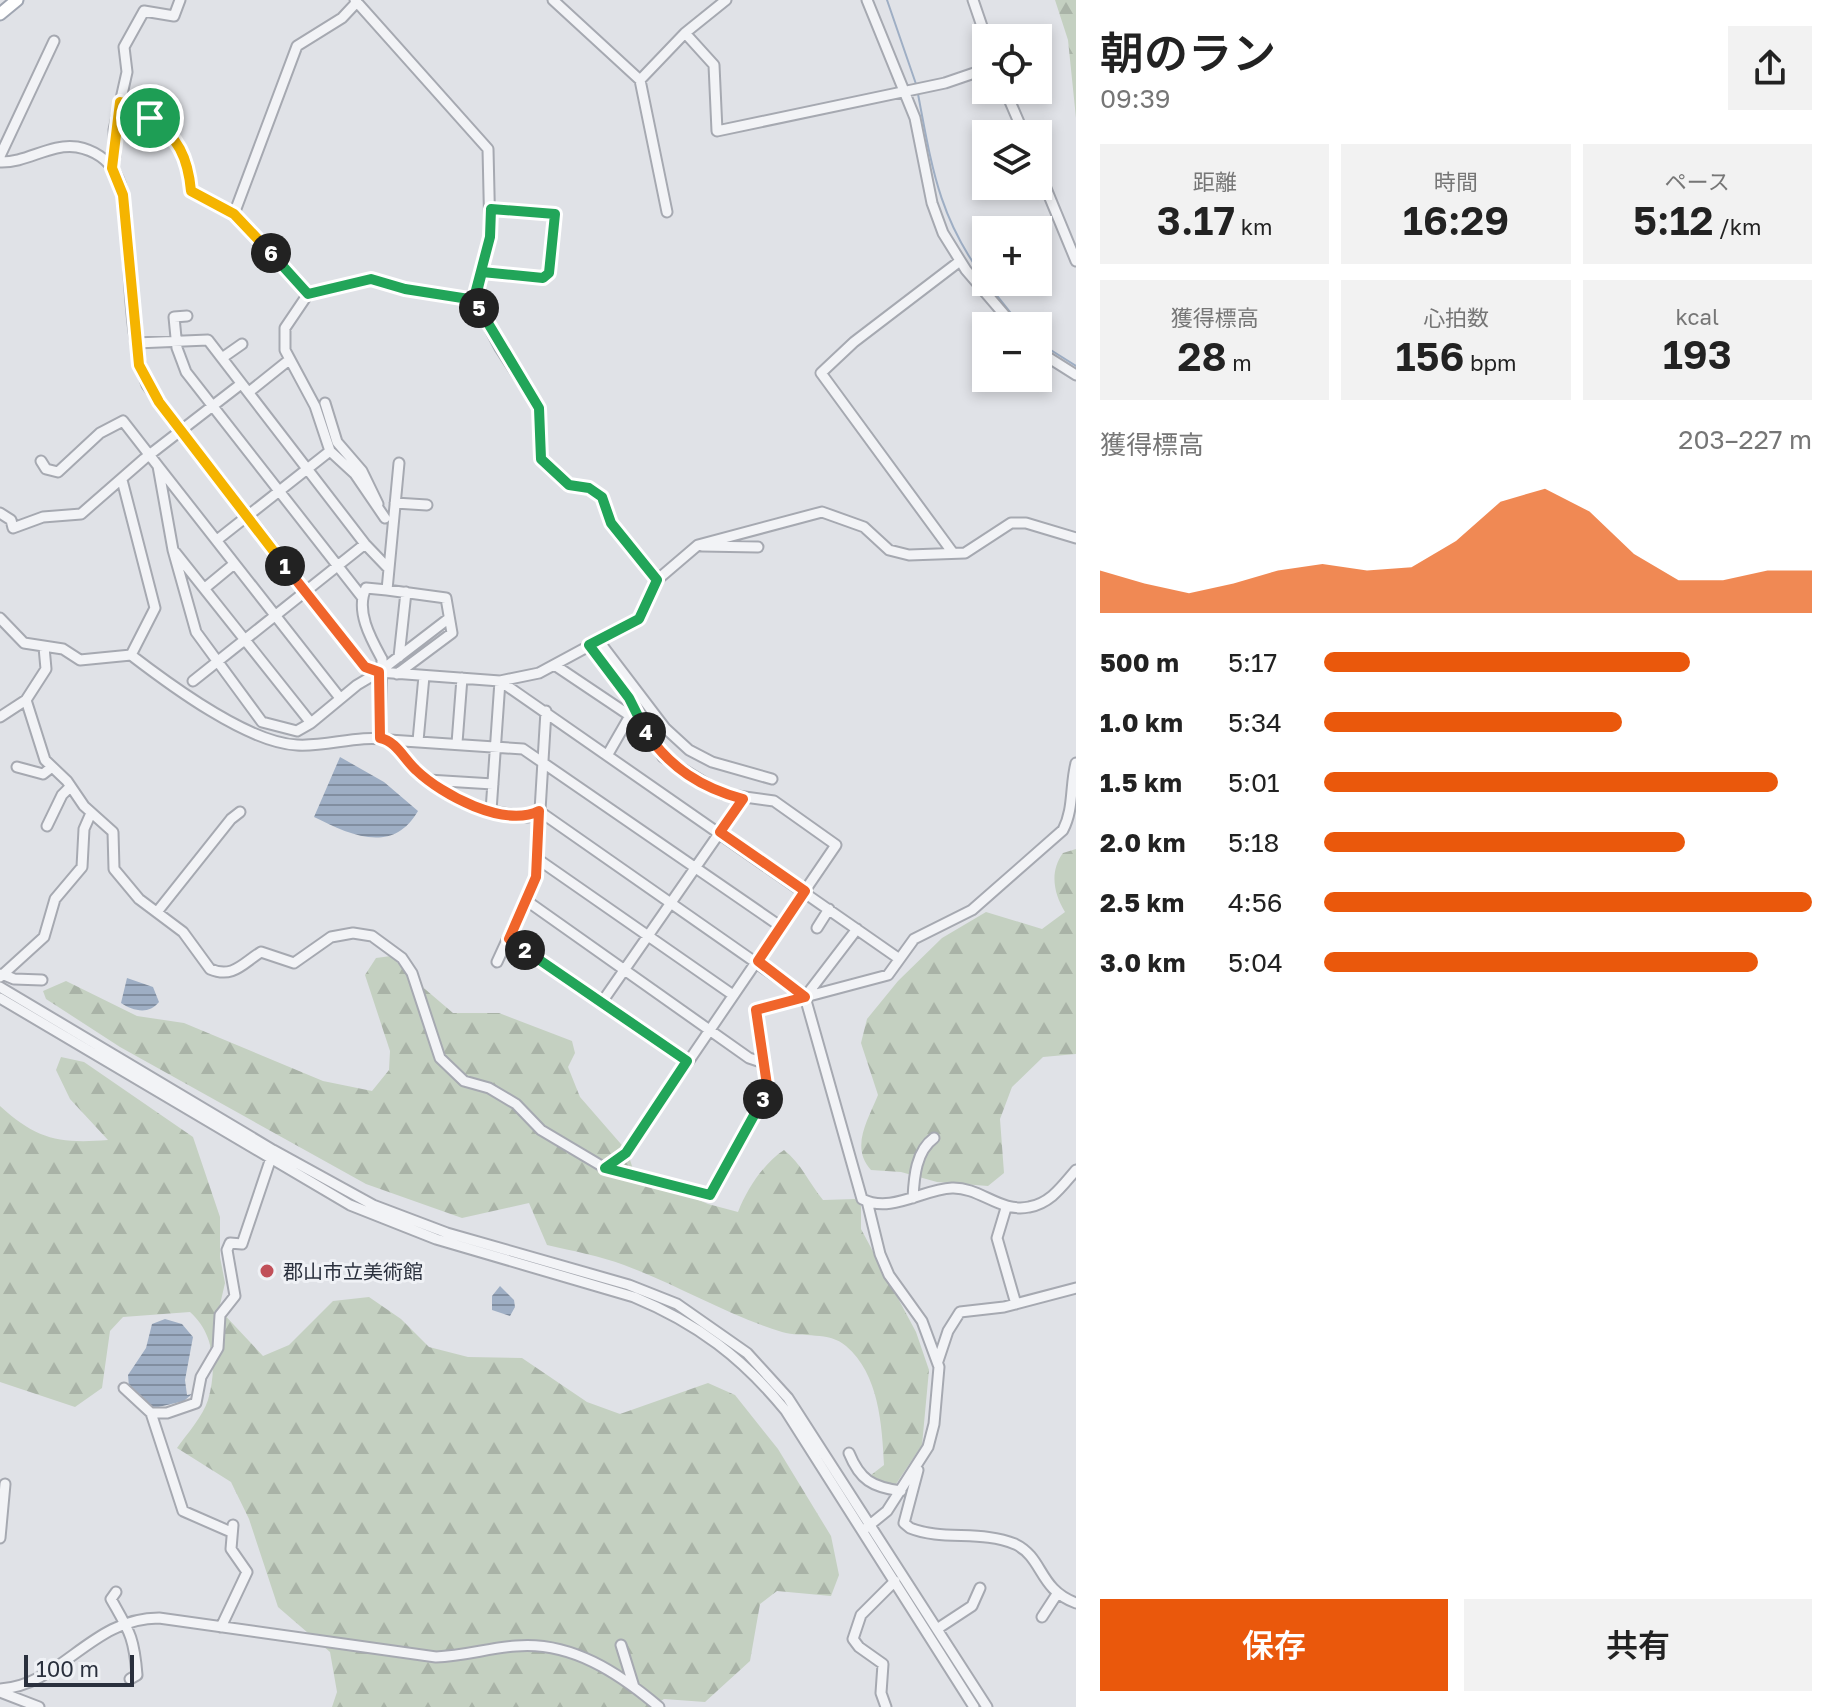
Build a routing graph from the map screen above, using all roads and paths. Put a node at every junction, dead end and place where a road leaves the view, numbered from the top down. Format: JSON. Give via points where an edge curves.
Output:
{"nodes":[{"id":1,"x":180,"y":0,"type":"edge"},
{"id":2,"x":553,"y":0,"type":"edge"},
{"id":3,"x":726,"y":0,"type":"edge"},
{"id":4,"x":867,"y":0,"type":"edge"},
{"id":5,"x":973,"y":0,"type":"edge"},
{"id":6,"x":356,"y":1,"type":"edge"},
{"id":7,"x":13,"y":2,"type":"edge"},
{"id":8,"x":0,"y":14,"type":"edge"},
{"id":9,"x":981,"y":24,"type":"edge"},
{"id":10,"x":685,"y":33,"type":"junction"},
{"id":11,"x":54,"y":41,"type":"dead end"},
{"id":12,"x":972,"y":73,"type":"edge"},
{"id":13,"x":640,"y":80,"type":"junction"},
{"id":14,"x":905,"y":91,"type":"junction"},
{"id":15,"x":120,"y":102,"type":"junction"},
{"id":16,"x":0,"y":156,"type":"edge"},
{"id":17,"x":0,"y":162,"type":"edge"},
{"id":18,"x":112,"y":168,"type":"junction"},
{"id":19,"x":1051,"y":200,"type":"edge"},
{"id":20,"x":491,"y":209,"type":"junction"},
{"id":21,"x":667,"y":212,"type":"dead end"},
{"id":22,"x":234,"y":214,"type":"junction"},
{"id":23,"x":960,"y":261,"type":"junction"},
{"id":24,"x":1076,"y":261,"type":"edge"},
{"id":25,"x":482,"y":272,"type":"junction"},
{"id":26,"x":308,"y":294,"type":"junction"},
{"id":27,"x":475,"y":300,"type":"junction"},
{"id":28,"x":1002,"y":312,"type":"edge"},
{"id":29,"x":187,"y":316,"type":"dead end"},
{"id":30,"x":176,"y":341,"type":"junction"},
{"id":31,"x":136,"y":343,"type":"junction"},
{"id":32,"x":242,"y":344,"type":"dead end"},
{"id":33,"x":222,"y":358,"type":"junction"},
{"id":34,"x":289,"y":360,"type":"junction"},
{"id":35,"x":1052,"y":360,"type":"edge"},
{"id":36,"x":1076,"y":375,"type":"edge"},
{"id":37,"x":241,"y":384,"type":"junction"},
{"id":38,"x":249,"y":392,"type":"junction"},
{"id":39,"x":325,"y":403,"type":"dead end"},
{"id":40,"x":211,"y":407,"type":"junction"},
{"id":41,"x":180,"y":431,"type":"junction"},
{"id":42,"x":330,"y":451,"type":"junction"},
{"id":43,"x":150,"y":455,"type":"junction"},
{"id":44,"x":41,"y":461,"type":"dead end"},
{"id":45,"x":399,"y":463,"type":"dead end"},
{"id":46,"x":158,"y":466,"type":"junction"},
{"id":47,"x":309,"y":469,"type":"junction"},
{"id":48,"x":122,"y":480,"type":"junction"},
{"id":49,"x":278,"y":492,"type":"junction"},
{"id":50,"x":395,"y":503,"type":"junction"},
{"id":51,"x":427,"y":505,"type":"dead end"},
{"id":52,"x":0,"y":513,"type":"edge"},
{"id":53,"x":247,"y":517,"type":"junction"},
{"id":54,"x":1076,"y":538,"type":"edge"},
{"id":55,"x":217,"y":540,"type":"junction"},
{"id":56,"x":365,"y":544,"type":"junction"},
{"id":57,"x":698,"y":545,"type":"junction"},
{"id":58,"x":758,"y":547,"type":"dead end"},
{"id":59,"x":173,"y":550,"type":"junction"},
{"id":60,"x":953,"y":553,"type":"junction"},
{"id":61,"x":234,"y":564,"type":"junction"},
{"id":62,"x":336,"y":568,"type":"junction"},
{"id":63,"x":388,"y":568,"type":"junction"},
{"id":64,"x":657,"y":580,"type":"junction"},
{"id":65,"x":205,"y":588,"type":"junction"},
{"id":66,"x":387,"y":590,"type":"junction"},
{"id":67,"x":305,"y":591,"type":"junction"},
{"id":68,"x":406,"y":592,"type":"junction"},
{"id":69,"x":362,"y":597,"type":"junction"},
{"id":70,"x":274,"y":615,"type":"junction"},
{"id":71,"x":0,"y":618,"type":"edge"},
{"id":72,"x":448,"y":619,"type":"junction"},
{"id":73,"x":245,"y":639,"type":"junction"},
{"id":74,"x":594,"y":643,"type":"junction"},
{"id":75,"x":44,"y":647,"type":"junction"},
{"id":76,"x":131,"y":655,"type":"junction"},
{"id":77,"x":399,"y":657,"type":"junction"},
{"id":78,"x":216,"y":660,"type":"junction"},
{"id":79,"x":556,"y":666,"type":"junction"},
{"id":80,"x":379,"y":672,"type":"junction"},
{"id":81,"x":397,"y":674,"type":"junction"},
{"id":82,"x":424,"y":676,"type":"junction"},
{"id":83,"x":462,"y":678,"type":"junction"},
{"id":84,"x":193,"y":681,"type":"dead end"},
{"id":85,"x":500,"y":681,"type":"junction"},
{"id":86,"x":340,"y":698,"type":"junction"},
{"id":87,"x":26,"y":700,"type":"junction"},
{"id":88,"x":546,"y":711,"type":"junction"},
{"id":89,"x":632,"y":713,"type":"junction"},
{"id":90,"x":0,"y":717,"type":"edge"},
{"id":91,"x":311,"y":723,"type":"junction"},
{"id":92,"x":385,"y":739,"type":"junction"},
{"id":93,"x":418,"y":741,"type":"junction"},
{"id":94,"x":457,"y":743,"type":"junction"},
{"id":95,"x":496,"y":746,"type":"junction"},
{"id":96,"x":608,"y":754,"type":"junction"},
{"id":97,"x":541,"y":761,"type":"junction"},
{"id":98,"x":1076,"y":763,"type":"edge"},
{"id":99,"x":17,"y":767,"type":"dead end"},
{"id":100,"x":52,"y":767,"type":"junction"},
{"id":101,"x":772,"y":779,"type":"dead end"},
{"id":102,"x":428,"y":780,"type":"junction"},
{"id":103,"x":493,"y":784,"type":"junction"},
{"id":104,"x":70,"y":787,"type":"junction"},
{"id":105,"x":743,"y":799,"type":"junction"},
{"id":106,"x":491,"y":811,"type":"junction"},
{"id":107,"x":539,"y":811,"type":"junction"},
{"id":108,"x":240,"y":812,"type":"dead end"},
{"id":109,"x":91,"y":813,"type":"junction"},
{"id":110,"x":47,"y":826,"type":"dead end"},
{"id":111,"x":720,"y":832,"type":"junction"},
{"id":112,"x":539,"y":860,"type":"junction"},
{"id":113,"x":695,"y":869,"type":"junction"},
{"id":114,"x":805,"y":891,"type":"junction"},
{"id":115,"x":527,"y":901,"type":"junction"},
{"id":116,"x":672,"y":902,"type":"junction"},
{"id":117,"x":829,"y":909,"type":"junction"},
{"id":118,"x":157,"y":912,"type":"junction"},
{"id":119,"x":780,"y":926,"type":"junction"},
{"id":120,"x":817,"y":928,"type":"dead end"},
{"id":121,"x":857,"y":929,"type":"junction"},
{"id":122,"x":650,"y":936,"type":"junction"},
{"id":123,"x":509,"y":939,"type":"junction"},
{"id":124,"x":898,"y":958,"type":"junction"},
{"id":125,"x":758,"y":961,"type":"junction"},
{"id":126,"x":497,"y":962,"type":"dead end"},
{"id":127,"x":626,"y":970,"type":"junction"},
{"id":128,"x":1,"y":975,"type":"edge"},
{"id":129,"x":42,"y":980,"type":"dead end"},
{"id":130,"x":0,"y":987,"type":"edge"},
{"id":131,"x":733,"y":995,"type":"junction"},
{"id":132,"x":805,"y":997,"type":"junction"},
{"id":133,"x":0,"y":998,"type":"edge"},
{"id":134,"x":602,"y":1002,"type":"junction"},
{"id":135,"x":709,"y":1029,"type":"junction"},
{"id":136,"x":687,"y":1061,"type":"junction"},
{"id":137,"x":764,"y":1063,"type":"junction"},
{"id":138,"x":934,"y":1138,"type":"dead end"},
{"id":139,"x":272,"y":1155,"type":"junction"},
{"id":140,"x":605,"y":1168,"type":"junction"},
{"id":141,"x":1076,"y":1170,"type":"edge"},
{"id":142,"x":913,"y":1198,"type":"junction"},
{"id":143,"x":867,"y":1201,"type":"junction"},
{"id":144,"x":1006,"y":1208,"type":"junction"},
{"id":145,"x":1076,"y":1288,"type":"edge"},
{"id":146,"x":1016,"y":1304,"type":"junction"},
{"id":147,"x":938,"y":1361,"type":"junction"},
{"id":148,"x":124,"y":1388,"type":"dead end"},
{"id":149,"x":151,"y":1413,"type":"junction"},
{"id":150,"x":849,"y":1453,"type":"dead end"},
{"id":151,"x":919,"y":1461,"type":"junction"},
{"id":152,"x":5,"y":1484,"type":"dead end"},
{"id":153,"x":901,"y":1491,"type":"junction"},
{"id":154,"x":867,"y":1528,"type":"junction"},
{"id":155,"x":0,"y":1538,"type":"edge"},
{"id":156,"x":895,"y":1581,"type":"junction"},
{"id":157,"x":980,"y":1588,"type":"dead end"},
{"id":158,"x":116,"y":1592,"type":"dead end"},
{"id":159,"x":1057,"y":1594,"type":"junction"},
{"id":160,"x":1076,"y":1603,"type":"edge"},
{"id":161,"x":1042,"y":1617,"type":"dead end"},
{"id":162,"x":127,"y":1622,"type":"junction"},
{"id":163,"x":221,"y":1627,"type":"junction"},
{"id":164,"x":937,"y":1629,"type":"junction"},
{"id":165,"x":621,"y":1645,"type":"dead end"},
{"id":166,"x":130,"y":1679,"type":"dead end"},
{"id":167,"x":634,"y":1687,"type":"junction"},
{"id":168,"x":0,"y":1690,"type":"edge"},
{"id":169,"x":39,"y":1707,"type":"edge"},
{"id":170,"x":659,"y":1707,"type":"edge"},
{"id":171,"x":886,"y":1707,"type":"edge"},
{"id":172,"x":974,"y":1707,"type":"edge"},
{"id":173,"x":987,"y":1707,"type":"edge"}],
"edges":[{"from":1,"to":15,"type":"street","via":[[174,16],[144,11],[125,44],[127,72]]},
{"from":2,"to":13,"type":"street"},
{"from":3,"to":10,"type":"street"},
{"from":4,"to":14,"type":"street"},
{"from":5,"to":9,"type":"street"},
{"from":6,"to":20,"type":"street","via":[[484,141],[491,161]]},
{"from":6,"to":22,"type":"street","via":[[342,18],[297,46]]},
{"from":7,"to":8,"type":"main road"},
{"from":10,"to":13,"type":"street"},
{"from":10,"to":14,"type":"street","via":[[714,65],[717,131]]},
{"from":11,"to":16,"type":"street"},
{"from":12,"to":14,"type":"street"},
{"from":13,"to":21,"type":"street"},
{"from":14,"to":23,"type":"street","via":[[932,203]]},
{"from":15,"to":18,"type":"street"},
{"from":15,"to":22,"type":"street","via":[[169,131],[182,152],[191,191]]},
{"from":17,"to":18,"type":"street","via":[[25,161],[73,147],[91,152]]},
{"from":18,"to":31,"type":"street","via":[[123,195]]},
{"from":19,"to":24,"type":"street"},
{"from":20,"to":25,"type":"street"},
{"from":20,"to":25,"type":"street","via":[[555,214],[549,273],[543,278]]},
{"from":22,"to":26,"type":"street"},
{"from":23,"to":28,"type":"street"},
{"from":23,"to":60,"type":"street","via":[[821,373]]},
{"from":25,"to":27,"type":"street"},
{"from":26,"to":27,"type":"street","via":[[371,279]]},
{"from":26,"to":34,"type":"street","via":[[283,335]]},
{"from":27,"to":64,"type":"street","via":[[539,408],[541,459],[569,485],[589,488],[602,497],[611,523]]},
{"from":29,"to":30,"type":"street","via":[[174,317]]},
{"from":30,"to":31,"type":"street"},
{"from":30,"to":33,"type":"street","via":[[203,337]]},
{"from":30,"to":40,"type":"street","via":[[182,365]]},
{"from":31,"to":41,"type":"street","via":[[147,385]]},
{"from":32,"to":33,"type":"street"},
{"from":33,"to":37,"type":"street"},
{"from":34,"to":38,"type":"street"},
{"from":34,"to":42,"type":"street","via":[[315,406]]},
{"from":35,"to":36,"type":"street"},
{"from":37,"to":38,"type":"street"},
{"from":37,"to":40,"type":"street"},
{"from":38,"to":47,"type":"street"},
{"from":39,"to":42,"type":"street","via":[[337,442],[362,471],[385,518],[355,474]]},
{"from":40,"to":41,"type":"street"},
{"from":40,"to":49,"type":"street"},
{"from":41,"to":43,"type":"street"},
{"from":41,"to":53,"type":"street"},
{"from":42,"to":47,"type":"street"},
{"from":43,"to":44,"type":"street","via":[[119,420],[58,472],[46,469]]},
{"from":43,"to":46,"type":"street"},
{"from":43,"to":48,"type":"street"},
{"from":45,"to":50,"type":"street"},
{"from":46,"to":55,"type":"street"},
{"from":46,"to":59,"type":"street"},
{"from":47,"to":49,"type":"street"},
{"from":47,"to":56,"type":"street"},
{"from":48,"to":52,"type":"street","via":[[81,514],[43,517],[13,528]]},
{"from":48,"to":76,"type":"street","via":[[155,600]]},
{"from":49,"to":53,"type":"street"},
{"from":49,"to":62,"type":"street"},
{"from":50,"to":51,"type":"street"},
{"from":50,"to":63,"type":"street"},
{"from":53,"to":55,"type":"street"},
{"from":53,"to":67,"type":"street"},
{"from":54,"to":60,"type":"street","via":[[1011,523],[973,550]]},
{"from":55,"to":61,"type":"street"},
{"from":56,"to":62,"type":"street"},
{"from":56,"to":63,"type":"street"},
{"from":57,"to":58,"type":"street"},
{"from":57,"to":60,"type":"street","via":[[822,512],[864,527],[899,554]]},
{"from":57,"to":64,"type":"street"},
{"from":59,"to":65,"type":"street"},
{"from":59,"to":78,"type":"street","via":[[196,632]]},
{"from":61,"to":65,"type":"street"},
{"from":61,"to":70,"type":"street"},
{"from":62,"to":67,"type":"street"},
{"from":62,"to":69,"type":"street"},
{"from":63,"to":66,"type":"street"},
{"from":64,"to":74,"type":"street","via":[[639,619]]},
{"from":65,"to":73,"type":"street"},
{"from":66,"to":68,"type":"street"},
{"from":66,"to":69,"type":"street","via":[[366,588]]},
{"from":67,"to":70,"type":"street"},
{"from":67,"to":80,"type":"street","via":[[365,667]]},
{"from":68,"to":72,"type":"street","via":[[446,598],[452,616]]},
{"from":68,"to":77,"type":"street"},
{"from":69,"to":80,"type":"street","via":[[365,631],[382,659]]},
{"from":70,"to":73,"type":"street"},
{"from":70,"to":86,"type":"street"},
{"from":71,"to":75,"type":"street","via":[[24,643]]},
{"from":72,"to":77,"type":"street"},
{"from":72,"to":81,"type":"street","via":[[452,633]]},
{"from":73,"to":78,"type":"street"},
{"from":73,"to":91,"type":"street"},
{"from":74,"to":79,"type":"street"},
{"from":74,"to":89,"type":"street"},
{"from":74,"to":101,"type":"street","via":[[675,739],[712,762]]},
{"from":75,"to":76,"type":"street","via":[[63,649],[85,661]]},
{"from":75,"to":87,"type":"street","via":[[46,669]]},
{"from":76,"to":92,"type":"street","via":[[176,690],[264,738],[296,745]]},
{"from":77,"to":80,"type":"street"},
{"from":78,"to":84,"type":"street"},
{"from":78,"to":91,"type":"street","via":[[262,722],[297,731]]},
{"from":79,"to":85,"type":"street"},
{"from":79,"to":89,"type":"street"},
{"from":80,"to":81,"type":"street"},
{"from":80,"to":86,"type":"street"},
{"from":80,"to":92,"type":"street"},
{"from":81,"to":82,"type":"street"},
{"from":82,"to":83,"type":"street"},
{"from":82,"to":93,"type":"street"},
{"from":83,"to":85,"type":"street"},
{"from":83,"to":94,"type":"street"},
{"from":85,"to":88,"type":"street"},
{"from":85,"to":95,"type":"street"},
{"from":86,"to":91,"type":"street"},
{"from":87,"to":90,"type":"street"},
{"from":87,"to":100,"type":"street","via":[[42,753]]},
{"from":88,"to":96,"type":"street"},
{"from":88,"to":97,"type":"street"},
{"from":89,"to":96,"type":"street"},
{"from":89,"to":105,"type":"street","via":[[663,757],[709,788]]},
{"from":92,"to":93,"type":"street"},
{"from":92,"to":102,"type":"street"},
{"from":93,"to":94,"type":"street"},
{"from":94,"to":95,"type":"street"},
{"from":95,"to":97,"type":"street","via":[[523,749]]},
{"from":95,"to":103,"type":"street"},
{"from":96,"to":111,"type":"street"},
{"from":97,"to":107,"type":"street"},
{"from":97,"to":113,"type":"street"},
{"from":98,"to":124,"type":"street","via":[[1071,813],[1063,830],[972,910],[914,939]]},
{"from":99,"to":100,"type":"street","via":[[43,774]]},
{"from":100,"to":104,"type":"street"},
{"from":102,"to":103,"type":"street"},
{"from":102,"to":106,"type":"street","via":[[461,802]]},
{"from":103,"to":106,"type":"street"},
{"from":104,"to":109,"type":"street"},
{"from":104,"to":110,"type":"street"},
{"from":105,"to":111,"type":"street"},
{"from":105,"to":114,"type":"street","via":[[774,801],[835,842]]},
{"from":106,"to":107,"type":"street","via":[[528,817]]},
{"from":107,"to":112,"type":"street"},
{"from":107,"to":116,"type":"street"},
{"from":108,"to":118,"type":"street"},
{"from":109,"to":118,"type":"street","via":[[113,832],[114,869]]},
{"from":109,"to":128,"type":"street","via":[[84,829],[82,867],[55,899],[44,937]]},
{"from":111,"to":113,"type":"street"},
{"from":111,"to":114,"type":"street"},
{"from":112,"to":115,"type":"street"},
{"from":112,"to":122,"type":"street"},
{"from":113,"to":116,"type":"street"},
{"from":113,"to":119,"type":"street"},
{"from":114,"to":117,"type":"street"},
{"from":114,"to":119,"type":"street"},
{"from":115,"to":123,"type":"street"},
{"from":115,"to":127,"type":"street"},
{"from":116,"to":122,"type":"street"},
{"from":116,"to":125,"type":"street"},
{"from":117,"to":120,"type":"street"},
{"from":117,"to":121,"type":"street"},
{"from":118,"to":140,"type":"street","via":[[183,932],[205,965],[225,973],[261,952],[294,963],[331,937],[372,936],[402,958],[412,973],[440,1058],[453,1073],[516,1104],[541,1130]]},
{"from":119,"to":125,"type":"street"},
{"from":121,"to":124,"type":"street"},
{"from":121,"to":132,"type":"street"},
{"from":122,"to":127,"type":"street"},
{"from":122,"to":131,"type":"street"},
{"from":123,"to":126,"type":"street"},
{"from":123,"to":134,"type":"street"},
{"from":124,"to":132,"type":"street","via":[[888,975]]},
{"from":125,"to":131,"type":"street"},
{"from":125,"to":132,"type":"street"},
{"from":127,"to":134,"type":"street"},
{"from":127,"to":135,"type":"street"},
{"from":128,"to":129,"type":"street"},
{"from":130,"to":139,"type":"street"},
{"from":131,"to":135,"type":"street"},
{"from":132,"to":137,"type":"street","via":[[756,1010]]},
{"from":132,"to":143,"type":"street","via":[[857,1189]]},
{"from":133,"to":139,"type":"street"},
{"from":134,"to":136,"type":"street"},
{"from":135,"to":136,"type":"street"},
{"from":135,"to":137,"type":"street"},
{"from":136,"to":140,"type":"street","via":[[626,1153]]},
{"from":137,"to":140,"type":"street","via":[[764,1098],[710,1195]]},
{"from":138,"to":142,"type":"street","via":[[918,1164]]},
{"from":139,"to":149,"type":"street","via":[[242,1244],[230,1243],[227,1250],[235,1296],[220,1315],[218,1348],[201,1377],[196,1403]]},
{"from":139,"to":154,"type":"street","via":[[350,1205],[403,1228],[634,1297],[697,1327],[738,1358],[777,1400]]},
{"from":141,"to":144,"type":"street","via":[[1043,1203]]},
{"from":142,"to":143,"type":"street"},
{"from":142,"to":144,"type":"street","via":[[953,1188]]},
{"from":143,"to":147,"type":"street","via":[[884,1264],[922,1321]]},
{"from":144,"to":146,"type":"street","via":[[997,1238]]},
{"from":145,"to":146,"type":"street"},
{"from":146,"to":147,"type":"street","via":[[960,1312]]},
{"from":147,"to":151,"type":"street","via":[[932,1438]]},
{"from":148,"to":149,"type":"street"},
{"from":149,"to":163,"type":"street","via":[[183,1511],[232,1528],[231,1549],[247,1572]]},
{"from":150,"to":153,"type":"street","via":[[864,1480]]},
{"from":151,"to":153,"type":"street"},
{"from":151,"to":159,"type":"street","via":[[904,1523],[915,1530],[1012,1543],[1028,1553]]},
{"from":152,"to":155,"type":"street"},
{"from":153,"to":154,"type":"street"},
{"from":154,"to":156,"type":"street"},
{"from":154,"to":164,"type":"street"},
{"from":156,"to":171,"type":"street","via":[[861,1615],[853,1639],[883,1664],[881,1693]]},
{"from":156,"to":172,"type":"street"},
{"from":157,"to":164,"type":"street","via":[[972,1606]]},
{"from":158,"to":162,"type":"street","via":[[111,1599]]},
{"from":159,"to":160,"type":"street"},
{"from":159,"to":161,"type":"street"},
{"from":162,"to":163,"type":"street","via":[[159,1618]]},
{"from":162,"to":166,"type":"street","via":[[137,1675]]},
{"from":162,"to":168,"type":"street","via":[[67,1656],[36,1682]]},
{"from":163,"to":167,"type":"street","via":[[436,1657],[540,1646],[575,1654]]},
{"from":164,"to":173,"type":"street"},
{"from":165,"to":167,"type":"street"},
{"from":167,"to":170,"type":"street"},
{"from":168,"to":169,"type":"street"}]}
